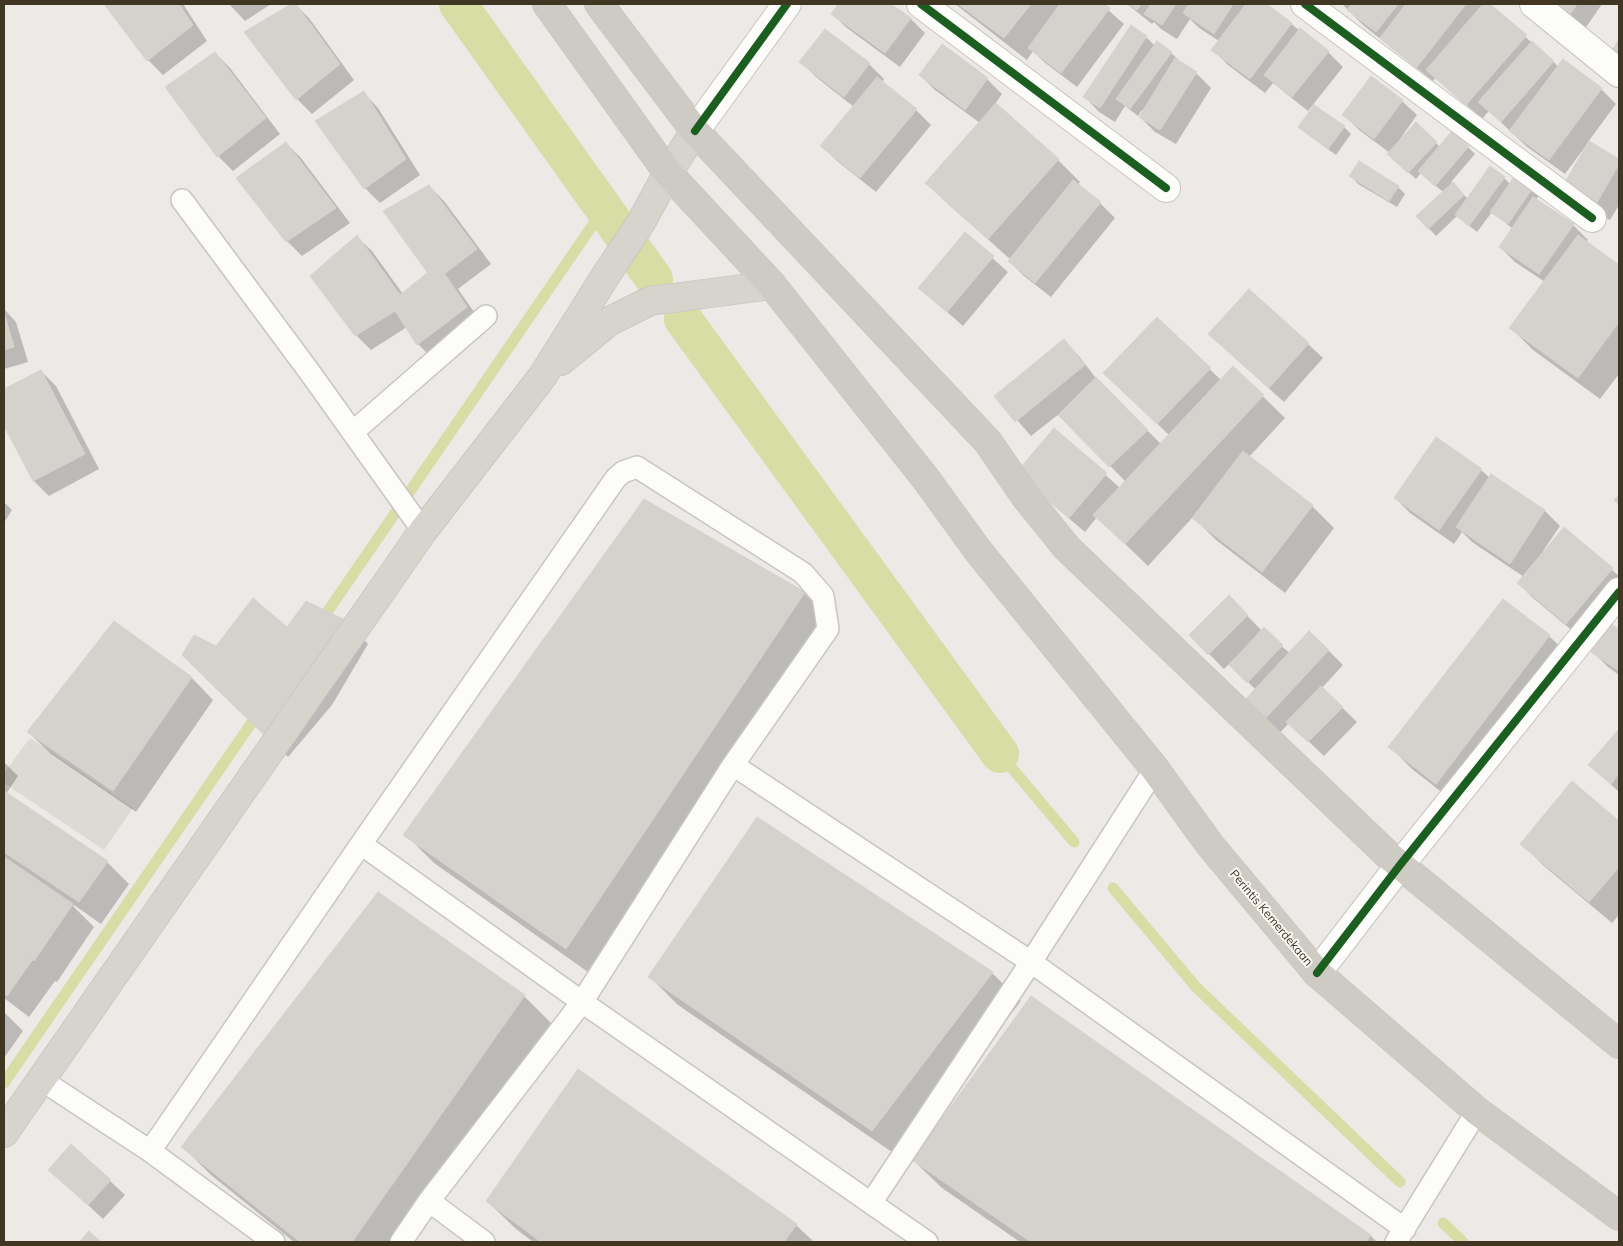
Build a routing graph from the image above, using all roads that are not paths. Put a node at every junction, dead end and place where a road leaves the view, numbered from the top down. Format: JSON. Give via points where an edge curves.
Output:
{"nodes":[{"id":1,"x":547,"y":4,"type":"edge"},
{"id":2,"x":599,"y":4,"type":"edge"},
{"id":3,"x":787,"y":4,"type":"edge"},
{"id":4,"x":920,"y":4,"type":"edge"},
{"id":5,"x":1305,"y":4,"type":"edge"},
{"id":6,"x":1534,"y":4,"type":"edge"},
{"id":7,"x":1619,"y":72,"type":"edge"},
{"id":8,"x":695,"y":131,"type":"junction"},
{"id":9,"x":668,"y":173,"type":"junction"},
{"id":10,"x":1166,"y":188,"type":"dead end"},
{"id":11,"x":182,"y":200,"type":"dead end"},
{"id":12,"x":1592,"y":218,"type":"dead end"},
{"id":13,"x":772,"y":285,"type":"junction"},
{"id":14,"x":486,"y":316,"type":"dead end"},
{"id":15,"x":542,"y":377,"type":"junction"},
{"id":16,"x":353,"y":432,"type":"junction"},
{"id":17,"x":423,"y":531,"type":"junction"},
{"id":18,"x":1619,"y":592,"type":"edge"},
{"id":19,"x":733,"y":765,"type":"junction"},
{"id":20,"x":1155,"y":769,"type":"junction"},
{"id":21,"x":361,"y":844,"type":"junction"},
{"id":22,"x":1400,"y":865,"type":"junction"},
{"id":23,"x":1031,"y":962,"type":"junction"},
{"id":24,"x":1317,"y":973,"type":"junction"},
{"id":25,"x":582,"y":1002,"type":"junction"},
{"id":26,"x":1619,"y":1044,"type":"edge"},
{"id":27,"x":40,"y":1079,"type":"junction"},
{"id":28,"x":1477,"y":1111,"type":"junction"},
{"id":29,"x":4,"y":1133,"type":"edge"},
{"id":30,"x":150,"y":1151,"type":"junction"},
{"id":31,"x":429,"y":1201,"type":"junction"},
{"id":32,"x":871,"y":1203,"type":"junction"},
{"id":33,"x":1619,"y":1216,"type":"edge"},
{"id":34,"x":1401,"y":1236,"type":"edge"},
{"id":35,"x":274,"y":1242,"type":"edge"},
{"id":36,"x":401,"y":1242,"type":"edge"},
{"id":37,"x":484,"y":1242,"type":"edge"},
{"id":38,"x":927,"y":1242,"type":"edge"}],
"edges":[{"from":1,"to":9,"type":"highway","name":"Perintis Kemerdekaan"},
{"from":2,"to":8,"type":"highway"},
{"from":3,"to":8,"type":"street"},
{"from":4,"to":10,"type":"street"},
{"from":5,"to":12,"type":"street"},
{"from":6,"to":7,"type":"street"},
{"from":8,"to":9,"type":"main road"},
{"from":8,"to":22,"type":"highway","via":[[988,442],[1025,496],[1067,548]]},
{"from":9,"to":13,"type":"highway","name":"Perintis Kemerdekaan"},
{"from":9,"to":15,"type":"main road","via":[[640,224]]},
{"from":11,"to":16,"type":"lane"},
{"from":13,"to":15,"type":"main road","via":[[650,301],[610,321]]},
{"from":13,"to":20,"type":"highway","name":"Perintis Kemerdekaan","via":[[926,479],[978,552]]},
{"from":14,"to":16,"type":"lane"},
{"from":15,"to":17,"type":"main road"},
{"from":16,"to":17,"type":"lane"},
{"from":17,"to":27,"type":"main road"},
{"from":18,"to":22,"type":"street"},
{"from":19,"to":21,"type":"lane","via":[[828,629],[823,596],[803,573],[637,467],[616,478]]},
{"from":19,"to":23,"type":"lane"},
{"from":19,"to":25,"type":"lane"},
{"from":20,"to":23,"type":"lane"},
{"from":20,"to":24,"type":"highway","name":"Perintis Kemerdekaan","via":[[1210,845]]},
{"from":21,"to":25,"type":"lane"},
{"from":21,"to":30,"type":"lane"},
{"from":22,"to":24,"type":"street"},
{"from":22,"to":26,"type":"highway"},
{"from":23,"to":32,"type":"lane"},
{"from":23,"to":34,"type":"lane"},
{"from":24,"to":28,"type":"highway","name":"Perintis Kemerdekaan"},
{"from":25,"to":31,"type":"lane"},
{"from":25,"to":32,"type":"lane"},
{"from":27,"to":29,"type":"main road"},
{"from":27,"to":30,"type":"lane"},
{"from":28,"to":33,"type":"highway","name":"Perintis Kemerdekaan"},
{"from":28,"to":34,"type":"lane"},
{"from":30,"to":35,"type":"lane"},
{"from":31,"to":36,"type":"lane"},
{"from":31,"to":37,"type":"lane"},
{"from":32,"to":38,"type":"lane"}]}
